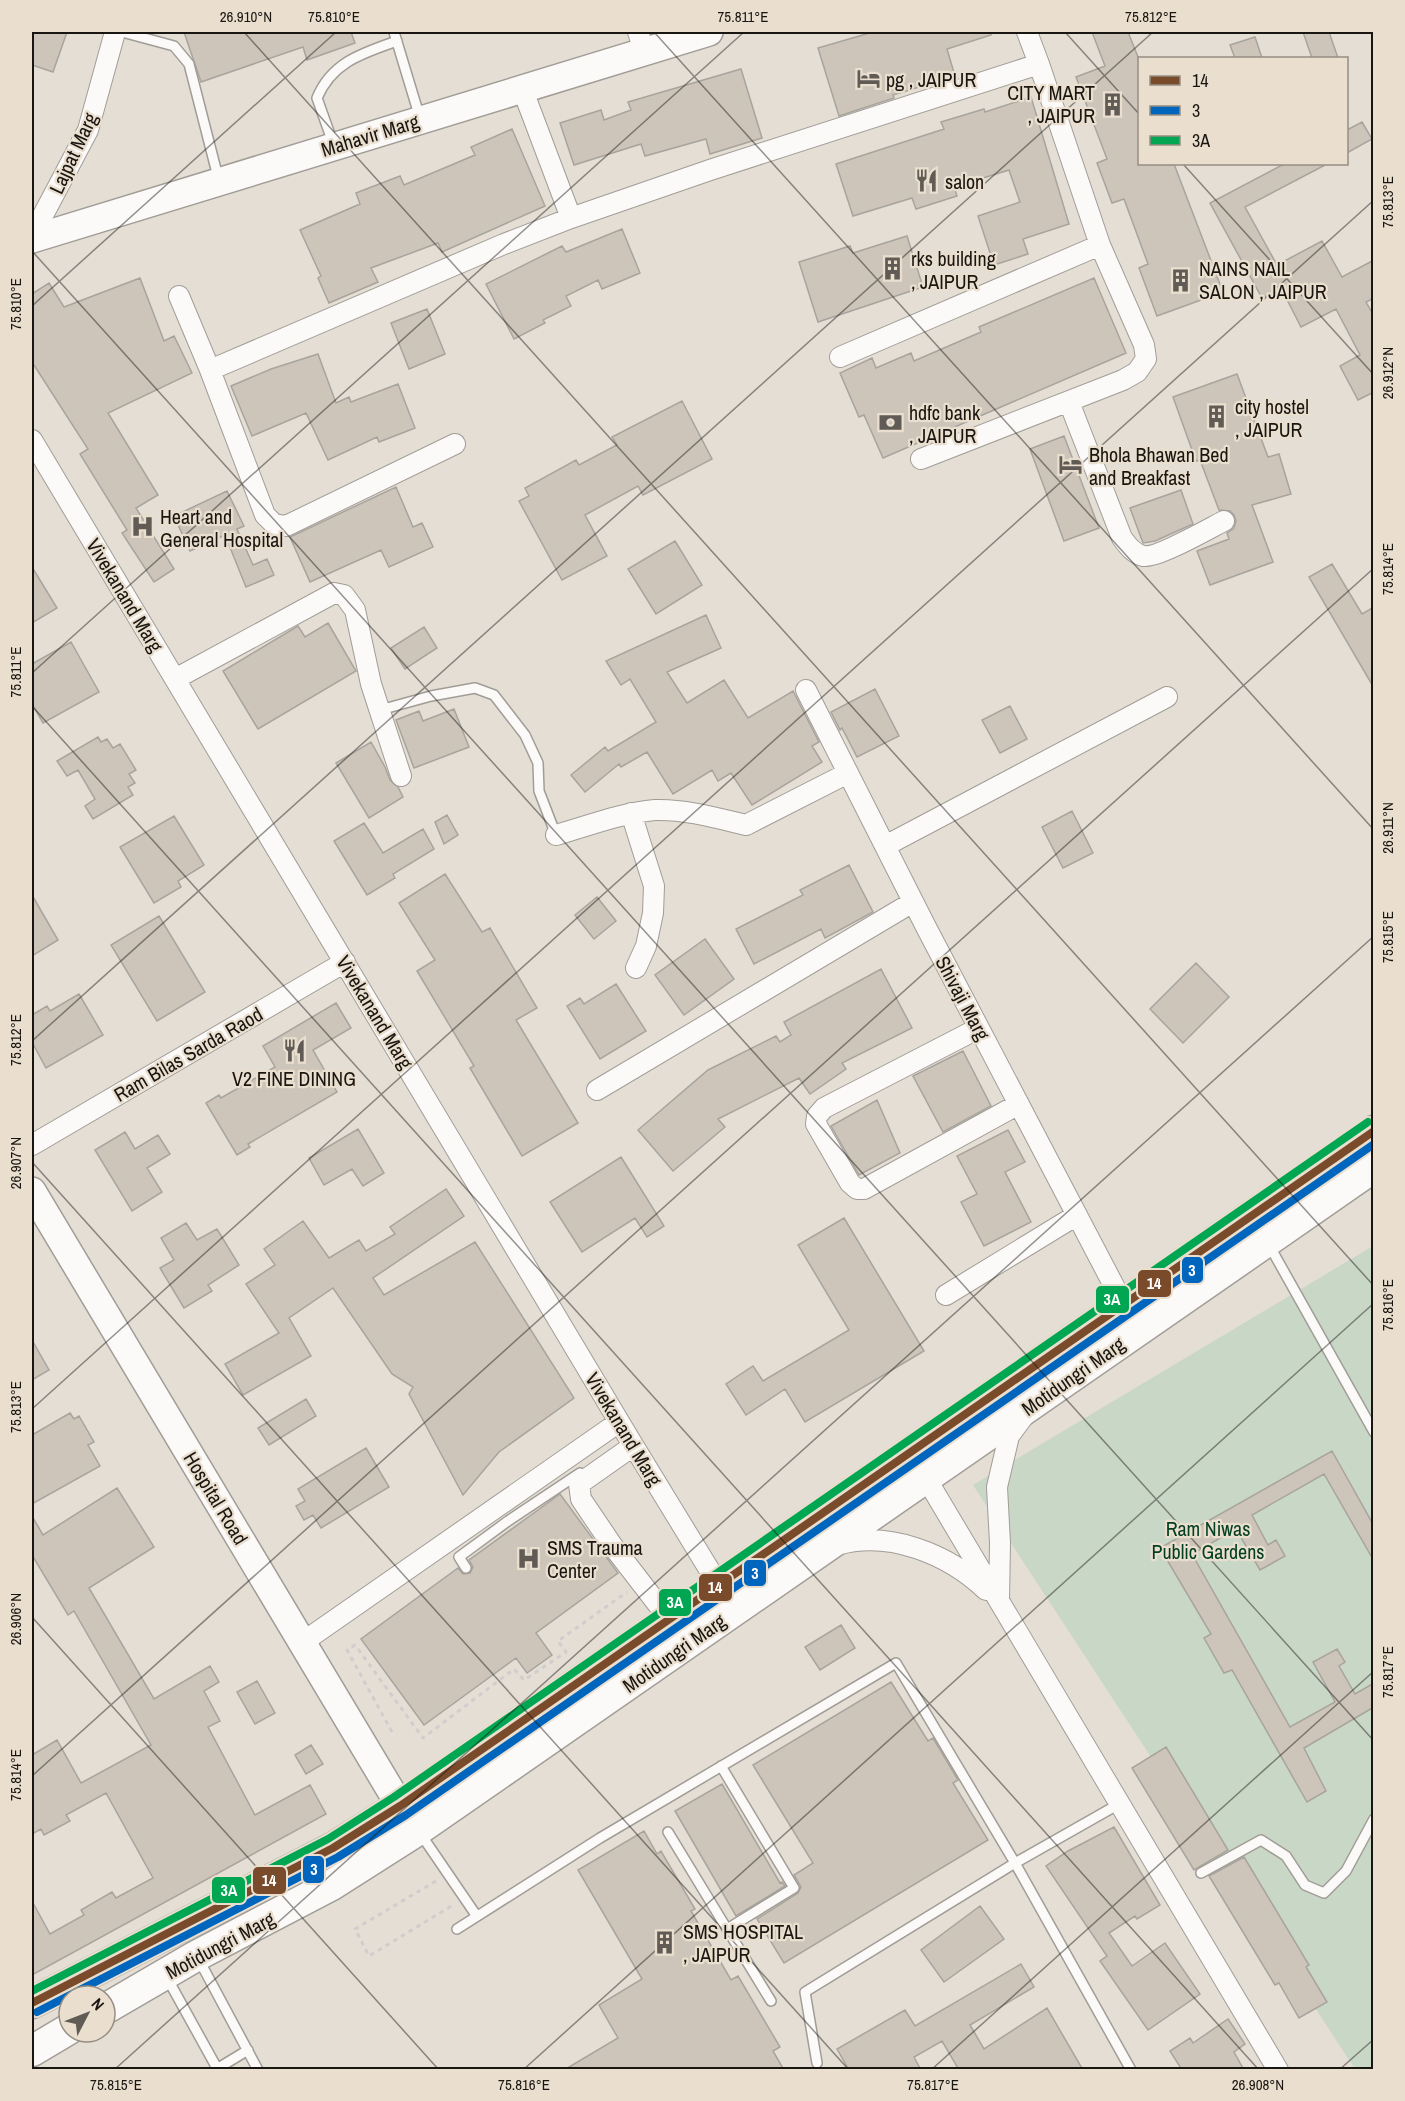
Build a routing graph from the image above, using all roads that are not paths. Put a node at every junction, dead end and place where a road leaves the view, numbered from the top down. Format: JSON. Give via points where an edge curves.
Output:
{"nodes":[{"id":1,"x":116,"y":32,"type":"edge"},
{"id":2,"x":122,"y":32,"type":"edge"},
{"id":3,"x":709,"y":32,"type":"edge"},
{"id":4,"x":1027,"y":32,"type":"edge"},
{"id":5,"x":396,"y":36,"type":"edge"},
{"id":6,"x":641,"y":41,"type":"edge"},
{"id":7,"x":1039,"y":64,"type":"junction"},
{"id":8,"x":522,"y":88,"type":"junction"},
{"id":9,"x":420,"y":119,"type":"junction"},
{"id":10,"x":334,"y":146,"type":"junction"},
{"id":11,"x":219,"y":181,"type":"junction"},
{"id":12,"x":571,"y":218,"type":"junction"},
{"id":13,"x":32,"y":237,"type":"edge"},
{"id":14,"x":1100,"y":245,"type":"junction"},
{"id":15,"x":179,"y":296,"type":"dead end"},
{"id":16,"x":840,"y":357,"type":"dead end"},
{"id":17,"x":210,"y":370,"type":"junction"},
{"id":18,"x":1069,"y":402,"type":"junction"},
{"id":19,"x":32,"y":440,"type":"edge"},
{"id":20,"x":455,"y":444,"type":"dead end"},
{"id":21,"x":921,"y":459,"type":"dead end"},
{"id":22,"x":1224,"y":521,"type":"dead end"},
{"id":23,"x":175,"y":679,"type":"junction"},
{"id":24,"x":806,"y":690,"type":"dead end"},
{"id":25,"x":1167,"y":697,"type":"dead end"},
{"id":26,"x":380,"y":710,"type":"junction"},
{"id":27,"x":848,"y":773,"type":"junction"},
{"id":28,"x":401,"y":776,"type":"dead end"},
{"id":29,"x":630,"y":813,"type":"junction"},
{"id":30,"x":556,"y":835,"type":"joint"},
{"id":31,"x":885,"y":846,"type":"junction"},
{"id":32,"x":913,"y":902,"type":"junction"},
{"id":33,"x":345,"y":962,"type":"junction"},
{"id":34,"x":636,"y":968,"type":"dead end"},
{"id":35,"x":979,"y":1028,"type":"junction"},
{"id":36,"x":597,"y":1090,"type":"dead end"},
{"id":37,"x":1019,"y":1104,"type":"junction"},
{"id":38,"x":1374,"y":1131,"type":"edge"},
{"id":39,"x":32,"y":1145,"type":"edge"},
{"id":40,"x":1374,"y":1167,"type":"edge"},
{"id":41,"x":32,"y":1191,"type":"edge"},
{"id":42,"x":1077,"y":1215,"type":"junction"},
{"id":43,"x":1267,"y":1241,"type":"junction"},
{"id":44,"x":946,"y":1294,"type":"dead end"},
{"id":45,"x":1124,"y":1305,"type":"junction"},
{"id":46,"x":1034,"y":1403,"type":"junction"},
{"id":47,"x":619,"y":1422,"type":"junction"},
{"id":48,"x":1374,"y":1432,"type":"edge"},
{"id":49,"x":631,"y":1443,"type":"junction"},
{"id":50,"x":910,"y":1452,"type":"junction"},
{"id":51,"x":927,"y":1479,"type":"junction"},
{"id":52,"x":827,"y":1548,"type":"junction"},
{"id":53,"x":466,"y":1568,"type":"dead end"},
{"id":54,"x":718,"y":1584,"type":"junction"},
{"id":55,"x":999,"y":1602,"type":"junction"},
{"id":56,"x":669,"y":1619,"type":"junction"},
{"id":57,"x":303,"y":1642,"type":"junction"},
{"id":58,"x":721,"y":1766,"type":"junction"},
{"id":59,"x":1119,"y":1804,"type":"junction"},
{"id":60,"x":400,"y":1806,"type":"junction"},
{"id":61,"x":1374,"y":1819,"type":"edge"},
{"id":62,"x":418,"y":1830,"type":"junction"},
{"id":63,"x":668,"y":1832,"type":"dead end"},
{"id":64,"x":1015,"y":1863,"type":"junction"},
{"id":65,"x":1201,"y":1873,"type":"dead end"},
{"id":66,"x":476,"y":1915,"type":"junction"},
{"id":67,"x":457,"y":1929,"type":"dead end"},
{"id":68,"x":727,"y":1929,"type":"junction"},
{"id":69,"x":196,"y":1956,"type":"junction"},
{"id":70,"x":165,"y":1974,"type":"junction"},
{"id":71,"x":771,"y":2001,"type":"dead end"},
{"id":72,"x":32,"y":2002,"type":"edge"},
{"id":73,"x":117,"y":2002,"type":"edge"},
{"id":74,"x":57,"y":2036,"type":"edge"},
{"id":75,"x":248,"y":2050,"type":"junction"},
{"id":76,"x":32,"y":2051,"type":"edge"},
{"id":77,"x":817,"y":2063,"type":"dead end"},
{"id":78,"x":217,"y":2069,"type":"edge"},
{"id":79,"x":258,"y":2070,"type":"edge"},
{"id":80,"x":1131,"y":2070,"type":"edge"},
{"id":81,"x":1278,"y":2070,"type":"edge"}],
"edges":[{"from":1,"to":13,"type":"street","name":"Lajpat Marg","via":[[88,130]]},
{"from":2,"to":11,"type":"lane","via":[[174,46],[189,64]]},
{"from":3,"to":6,"type":"street","name":"Mahavir Marg"},
{"from":4,"to":7,"type":"street"},
{"from":5,"to":9,"type":"lane"},
{"from":5,"to":10,"type":"lane","via":[[334,70],[322,85],[317,98]]},
{"from":6,"to":8,"type":"street","name":"Mahavir Marg"},
{"from":7,"to":12,"type":"street"},
{"from":7,"to":14,"type":"street"},
{"from":8,"to":9,"type":"street","name":"Mahavir Marg"},
{"from":8,"to":12,"type":"street"},
{"from":9,"to":10,"type":"street","name":"Mahavir Marg"},
{"from":10,"to":11,"type":"street","name":"Mahavir Marg"},
{"from":11,"to":13,"type":"street","name":"Mahavir Marg"},
{"from":12,"to":17,"type":"street"},
{"from":14,"to":16,"type":"street"},
{"from":14,"to":18,"type":"street","via":[[1144,345],[1146,359],[1137,372],[1123,380]]},
{"from":15,"to":17,"type":"street"},
{"from":17,"to":20,"type":"street","via":[[265,514],[274,524],[286,526]]},
{"from":18,"to":21,"type":"street"},
{"from":18,"to":22,"type":"street","via":[[1122,538],[1134,552],[1146,557],[1163,552]]},
{"from":19,"to":23,"type":"street","name":"Vivekanand Marg"},
{"from":23,"to":26,"type":"street","via":[[334,593],[344,595],[355,610]]},
{"from":23,"to":33,"type":"street","name":"Vivekanand Marg"},
{"from":24,"to":27,"type":"street","name":"Shivaji Marg"},
{"from":25,"to":31,"type":"street"},
{"from":26,"to":28,"type":"street"},
{"from":26,"to":30,"type":"lane","via":[[475,688],[494,695],[525,735],[538,763],[539,791]]},
{"from":27,"to":29,"type":"street","via":[[746,825],[657,810]]},
{"from":27,"to":31,"type":"street","name":"Shivaji Marg"},
{"from":29,"to":30,"type":"street"},
{"from":29,"to":34,"type":"street","via":[[654,886],[646,946]]},
{"from":31,"to":32,"type":"street","name":"Shivaji Marg"},
{"from":32,"to":35,"type":"street","name":"Shivaji Marg"},
{"from":32,"to":36,"type":"street"},
{"from":33,"to":39,"type":"street","name":"Ram Bilas Sarda Raod"},
{"from":33,"to":47,"type":"street","name":"Vivekanand Marg"},
{"from":35,"to":37,"type":"street","name":"Shivaji Marg"},
{"from":35,"to":37,"type":"street","via":[[824,1108],[816,1124],[850,1183],[864,1189]]},
{"from":37,"to":42,"type":"street","name":"Shivaji Marg"},
{"from":38,"to":45,"type":"main road"},
{"from":40,"to":43,"type":"main road","name":"Motidungri Marg"},
{"from":41,"to":57,"type":"street","name":"Hospital Road"},
{"from":42,"to":44,"type":"street"},
{"from":42,"to":45,"type":"street","name":"Shivaji Marg"},
{"from":43,"to":46,"type":"main road","name":"Motidungri Marg"},
{"from":43,"to":48,"type":"lane"},
{"from":45,"to":50,"type":"main road"},
{"from":46,"to":51,"type":"main road","name":"Motidungri Marg"},
{"from":46,"to":55,"type":"street","via":[[1010,1436],[997,1487]]},
{"from":47,"to":49,"type":"street","name":"Vivekanand Marg"},
{"from":47,"to":57,"type":"street"},
{"from":49,"to":53,"type":"lane","via":[[459,1557]]},
{"from":49,"to":54,"type":"street","name":"Vivekanand Marg"},
{"from":49,"to":56,"type":"street","via":[[579,1484],[581,1499]]},
{"from":50,"to":51,"type":"street"},
{"from":50,"to":54,"type":"main road"},
{"from":51,"to":52,"type":"main road","name":"Motidungri Marg"},
{"from":51,"to":55,"type":"street"},
{"from":52,"to":55,"type":"street","via":[[856,1539],[878,1540],[934,1554],[969,1574]]},
{"from":52,"to":62,"type":"main road","name":"Motidungri Marg"},
{"from":54,"to":56,"type":"main road"},
{"from":55,"to":59,"type":"street"},
{"from":56,"to":60,"type":"main road"},
{"from":57,"to":60,"type":"street","name":"Hospital Road"},
{"from":58,"to":64,"type":"lane","via":[[896,1663]]},
{"from":58,"to":66,"type":"lane"},
{"from":58,"to":68,"type":"lane","via":[[794,1888]]},
{"from":59,"to":64,"type":"lane"},
{"from":59,"to":81,"type":"street"},
{"from":60,"to":62,"type":"street","name":"Hospital Road"},
{"from":60,"to":72,"type":"main road","via":[[333,1848]]},
{"from":61,"to":65,"type":"lane","via":[[1346,1871],[1324,1893],[1305,1885],[1286,1856],[1261,1840]]},
{"from":62,"to":66,"type":"lane"},
{"from":62,"to":69,"type":"main road","name":"Motidungri Marg","via":[[330,1886]]},
{"from":63,"to":68,"type":"lane"},
{"from":64,"to":77,"type":"lane","via":[[805,1992]]},
{"from":64,"to":80,"type":"lane"},
{"from":66,"to":67,"type":"lane"},
{"from":68,"to":71,"type":"lane"},
{"from":69,"to":70,"type":"main road","name":"Motidungri Marg"},
{"from":69,"to":75,"type":"lane"},
{"from":70,"to":73,"type":"main road","name":"Motidungri Marg"},
{"from":70,"to":78,"type":"lane"},
{"from":74,"to":76,"type":"main road"},
{"from":75,"to":78,"type":"lane"},
{"from":75,"to":79,"type":"lane"}]}
